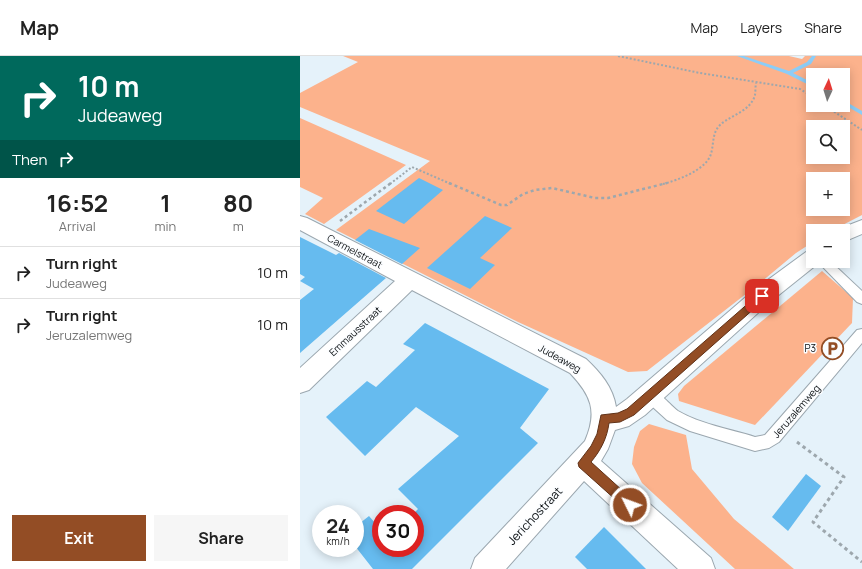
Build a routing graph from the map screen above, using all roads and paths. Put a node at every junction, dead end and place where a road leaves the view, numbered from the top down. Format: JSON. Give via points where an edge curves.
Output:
{"nodes":[{"id":1,"x":618,"y":56,"type":"edge"},
{"id":2,"x":756,"y":83,"type":"junction"},
{"id":3,"x":806,"y":93,"type":"edge"},
{"id":4,"x":835,"y":112,"type":"edge"},
{"id":5,"x":862,"y":130,"type":"edge"},
{"id":6,"x":300,"y":222,"type":"edge"},
{"id":7,"x":862,"y":226,"type":"edge"},
{"id":8,"x":850,"y":232,"type":"edge"},
{"id":9,"x":323,"y":233,"type":"junction"},
{"id":10,"x":806,"y":262,"type":"edge"},
{"id":11,"x":830,"y":268,"type":"edge"},
{"id":12,"x":410,"y":280,"type":"junction"},
{"id":13,"x":862,"y":299,"type":"edge"},
{"id":14,"x":862,"y":334,"type":"edge"},
{"id":15,"x":300,"y":382,"type":"edge"},
{"id":16,"x":650,"y":396,"type":"junction"},
{"id":17,"x":605,"y":419,"type":"junction"},
{"id":18,"x":781,"y":430,"type":"junction"},
{"id":19,"x":583,"y":463,"type":"junction"},
{"id":20,"x":862,"y":562,"type":"edge"},
{"id":21,"x":486,"y":569,"type":"edge"},
{"id":22,"x":700,"y":569,"type":"edge"}],
"edges":[{"from":1,"to":2,"type":"path"},
{"from":2,"to":3,"type":"path","via":[[800,89]]},
{"from":2,"to":9,"type":"path","via":[[754,98],[748,107],[720,125],[714,134],[711,154],[699,168],[678,180],[608,198],[595,198],[552,188],[535,190],[523,194],[508,205],[501,205],[412,167]]},
{"from":4,"to":5,"type":"path"},
{"from":6,"to":9,"type":"street","name":"Carmelstraat"},
{"from":7,"to":8,"type":"street"},
{"from":9,"to":12,"type":"street","name":"Carmelstraat"},
{"from":10,"to":16,"type":"street","via":[[762,296]]},
{"from":11,"to":13,"type":"lane"},
{"from":12,"to":15,"type":"street","name":"Emmausstraat"},
{"from":12,"to":17,"type":"street","name":"Judeaweg","via":[[578,366],[590,376],[598,389],[604,403]]},
{"from":14,"to":18,"type":"lane","name":"Jeruzalemweg"},
{"from":16,"to":17,"type":"street","via":[[620,418]]},
{"from":16,"to":18,"type":"lane","name":"Jeruzalemweg","via":[[672,415],[690,424],[755,444],[769,441]]},
{"from":17,"to":19,"type":"street","name":"Judeaweg","via":[[595,449]]},
{"from":18,"to":20,"type":"path","via":[[844,477],[813,522]]},
{"from":19,"to":21,"type":"street","name":"Jerichostraat"},
{"from":19,"to":22,"type":"street"}]}
